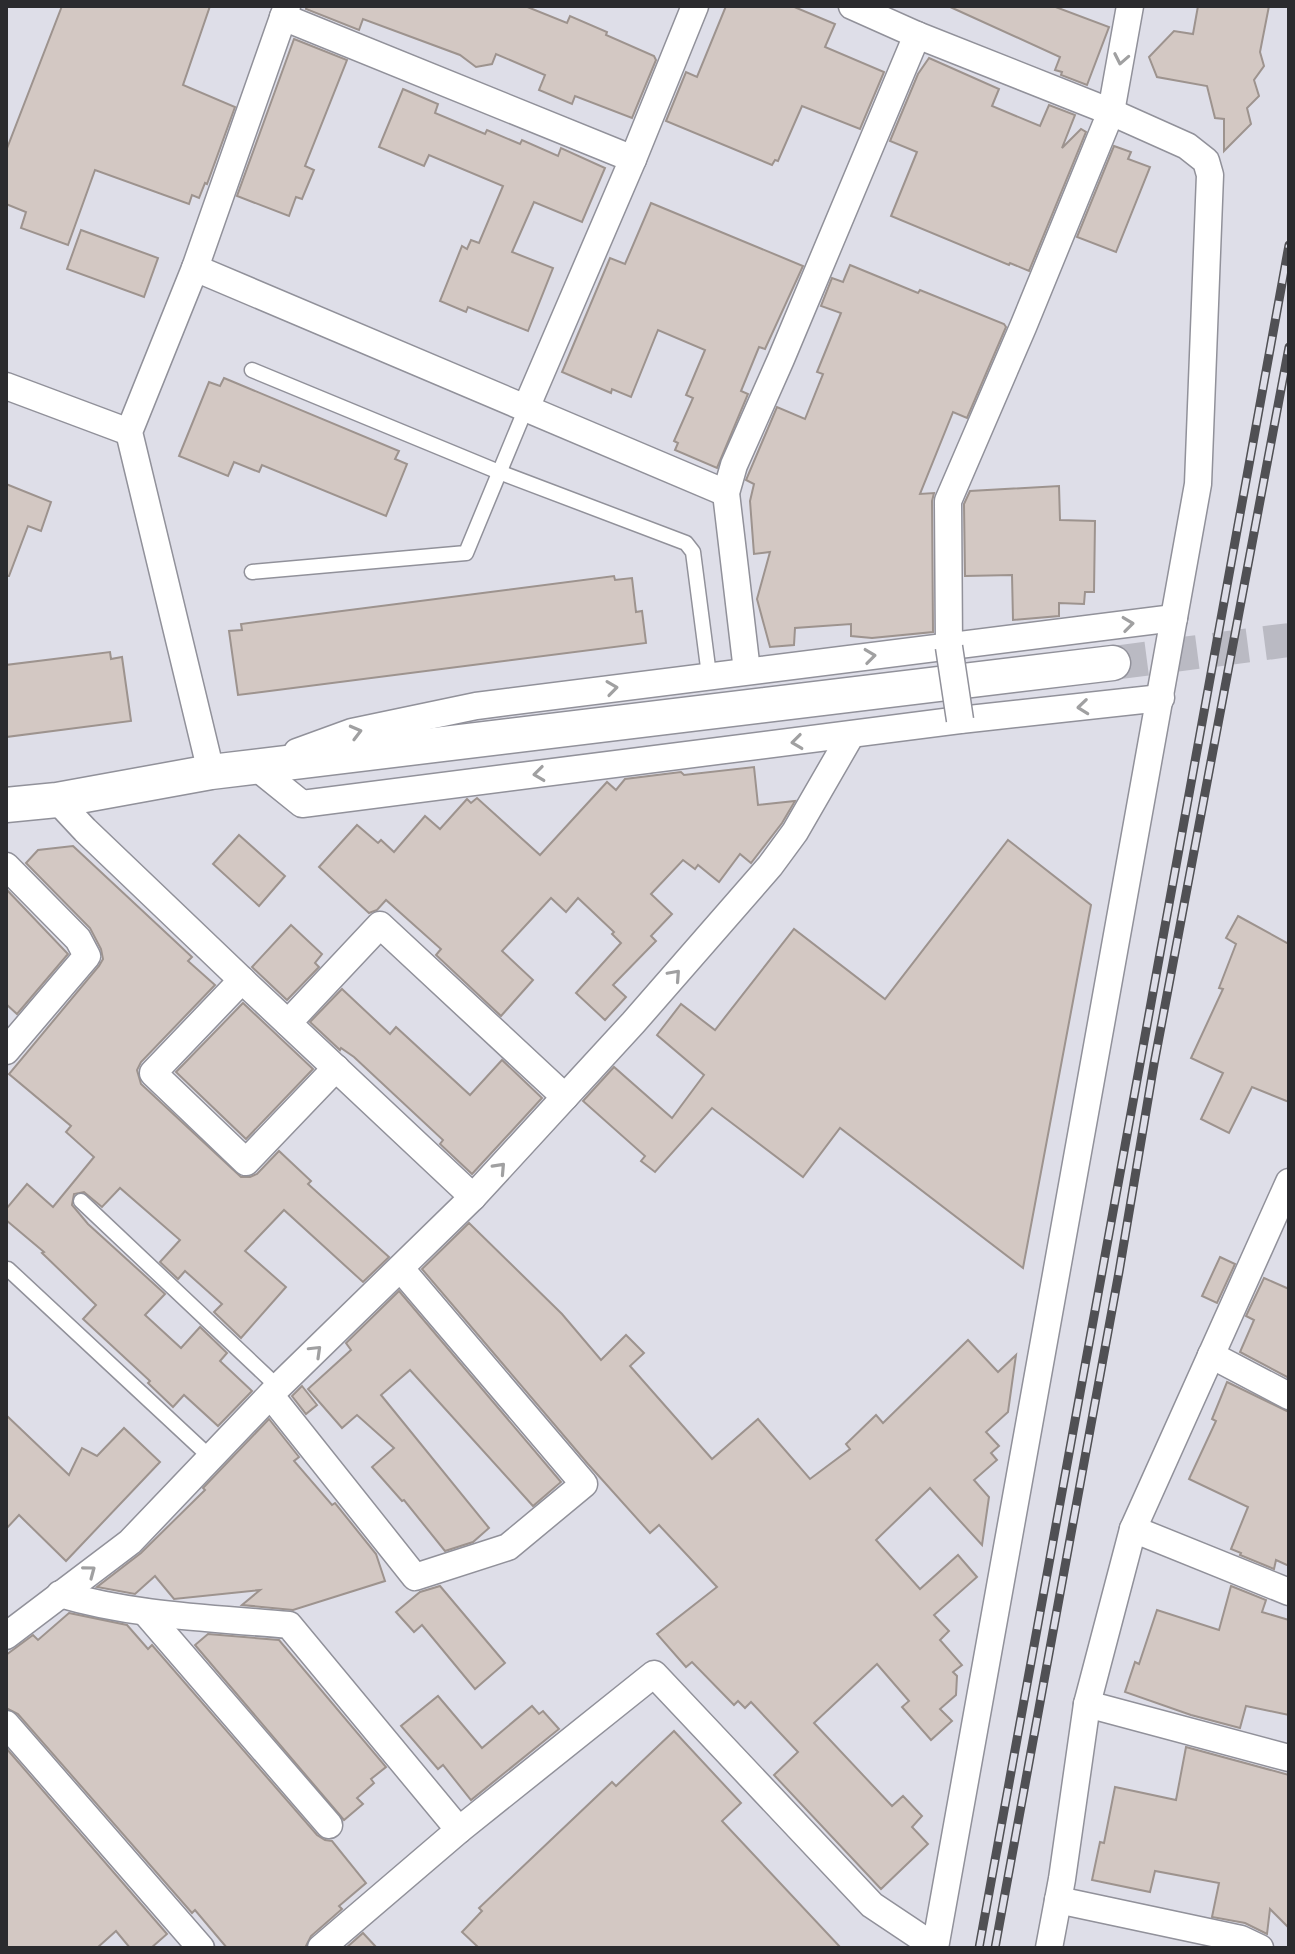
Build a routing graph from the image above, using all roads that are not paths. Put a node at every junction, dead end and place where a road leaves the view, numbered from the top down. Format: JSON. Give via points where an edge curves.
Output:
{"nodes":[{"id":1,"x":695,"y":6,"type":"edge"},
{"id":2,"x":852,"y":6,"type":"edge"},
{"id":3,"x":1130,"y":6,"type":"edge"},
{"id":4,"x":285,"y":12,"type":"edge"},
{"id":5,"x":917,"y":35,"type":"junction"},
{"id":6,"x":1111,"y":112,"type":"junction"},
{"id":7,"x":633,"y":159,"type":"junction"},
{"id":8,"x":195,"y":268,"type":"junction"},
{"id":9,"x":252,"y":370,"type":"dead end"},
{"id":10,"x":6,"y":386,"type":"edge"},
{"id":11,"x":526,"y":408,"type":"junction"},
{"id":12,"x":129,"y":432,"type":"junction"},
{"id":13,"x":499,"y":472,"type":"junction"},
{"id":14,"x":726,"y":493,"type":"junction"},
{"id":15,"x":252,"y":572,"type":"dead end"},
{"id":16,"x":1174,"y":618,"type":"junction"},
{"id":17,"x":949,"y":647,"type":"junction"},
{"id":18,"x":1113,"y":663,"type":"tunnel mouth"},
{"id":19,"x":747,"y":671,"type":"junction"},
{"id":20,"x":709,"y":675,"type":"junction"},
{"id":21,"x":1161,"y":698,"type":"junction"},
{"id":22,"x":960,"y":720,"type":"junction"},
{"id":23,"x":851,"y":735,"type":"junction"},
{"id":24,"x":256,"y":767,"type":"junction"},
{"id":25,"x":211,"y":772,"type":"junction"},
{"id":26,"x":57,"y":800,"type":"junction"},
{"id":27,"x":6,"y":805,"type":"edge"},
{"id":28,"x":6,"y":866,"type":"edge"},
{"id":29,"x":242,"y":980,"type":"junction"},
{"id":30,"x":288,"y":1023,"type":"junction"},
{"id":31,"x":6,"y":1051,"type":"edge"},
{"id":32,"x":336,"y":1068,"type":"junction"},
{"id":33,"x":565,"y":1097,"type":"junction"},
{"id":34,"x":1289,"y":1182,"type":"edge"},
{"id":35,"x":473,"y":1197,"type":"junction"},
{"id":36,"x":81,"y":1201,"type":"dead end"},
{"id":37,"x":1278,"y":1236,"type":"edge"},
{"id":38,"x":8,"y":1269,"type":"dead end"},
{"id":39,"x":401,"y":1269,"type":"junction"},
{"id":40,"x":1211,"y":1355,"type":"junction"},
{"id":41,"x":275,"y":1391,"type":"junction"},
{"id":42,"x":1289,"y":1396,"type":"edge"},
{"id":43,"x":210,"y":1457,"type":"junction"},
{"id":44,"x":1133,"y":1529,"type":"junction"},
{"id":45,"x":1289,"y":1592,"type":"edge"},
{"id":46,"x":60,"y":1594,"type":"junction"},
{"id":47,"x":145,"y":1612,"type":"junction"},
{"id":48,"x":6,"y":1636,"type":"edge"},
{"id":49,"x":1087,"y":1704,"type":"junction"},
{"id":50,"x":6,"y":1724,"type":"edge"},
{"id":51,"x":1289,"y":1758,"type":"edge"},
{"id":52,"x":329,"y":1825,"type":"dead end"},
{"id":53,"x":459,"y":1830,"type":"junction"},
{"id":54,"x":1058,"y":1900,"type":"junction"},
{"id":55,"x":1196,"y":1939,"type":"edge"},
{"id":56,"x":935,"y":1947,"type":"edge"},
{"id":57,"x":201,"y":1948,"type":"edge"},
{"id":58,"x":321,"y":1948,"type":"edge"},
{"id":59,"x":1049,"y":1948,"type":"edge"},
{"id":60,"x":1260,"y":1948,"type":"edge"}],
"edges":[{"from":1,"to":7,"type":"street"},
{"from":2,"to":5,"type":"street"},
{"from":3,"to":6,"type":"street","one_way":true},
{"from":4,"to":7,"type":"street"},
{"from":4,"to":8,"type":"street"},
{"from":5,"to":6,"type":"street"},
{"from":5,"to":14,"type":"street"},
{"from":6,"to":16,"type":"street","via":[[1198,152],[1210,175],[1198,484]]},
{"from":6,"to":17,"type":"street","via":[[948,501]]},
{"from":7,"to":11,"type":"street"},
{"from":8,"to":11,"type":"street"},
{"from":8,"to":12,"type":"street"},
{"from":9,"to":13,"type":"lane"},
{"from":10,"to":12,"type":"street"},
{"from":11,"to":13,"type":"lane"},
{"from":11,"to":14,"type":"street"},
{"from":12,"to":25,"type":"street"},
{"from":13,"to":15,"type":"lane","via":[[466,553]]},
{"from":13,"to":20,"type":"lane","via":[[686,543],[693,552]]},
{"from":14,"to":19,"type":"street"},
{"from":17,"to":16,"type":"street","one_way":true},
{"from":16,"to":21,"type":"street"},
{"from":19,"to":17,"type":"street","one_way":true},
{"from":17,"to":22,"type":"street","bridge":true},
{"from":18,"to":24,"type":"street"},
{"from":19,"to":20,"type":"street"},
{"from":24,"to":20,"type":"street","one_way":true,"via":[[352,732],[476,706]]},
{"from":21,"to":22,"type":"street","one_way":true},
{"from":21,"to":56,"type":"street"},
{"from":22,"to":23,"type":"street"},
{"from":23,"to":24,"type":"street","one_way":true,"via":[[302,804]]},
{"from":33,"to":23,"type":"street","one_way":true,"via":[[770,866]]},
{"from":24,"to":25,"type":"street"},
{"from":25,"to":26,"type":"street"},
{"from":26,"to":27,"type":"street"},
{"from":26,"to":29,"type":"street"},
{"from":28,"to":31,"type":"street","via":[[78,939],[87,956]]},
{"from":29,"to":30,"type":"street"},
{"from":29,"to":32,"type":"street","via":[[153,1073],[246,1162]]},
{"from":30,"to":32,"type":"street"},
{"from":30,"to":33,"type":"street","via":[[380,925]]},
{"from":32,"to":35,"type":"street"},
{"from":35,"to":33,"type":"street","one_way":true},
{"from":34,"to":37,"type":"street"},
{"from":35,"to":39,"type":"street"},
{"from":36,"to":41,"type":"lane"},
{"from":37,"to":40,"type":"street"},
{"from":38,"to":43,"type":"lane"},
{"from":41,"to":39,"type":"street","one_way":true},
{"from":39,"to":41,"type":"street","via":[[584,1484],[508,1547],[415,1577]]},
{"from":40,"to":42,"type":"street"},
{"from":40,"to":44,"type":"street"},
{"from":41,"to":43,"type":"street"},
{"from":46,"to":43,"type":"street","one_way":true,"via":[[130,1542]]},
{"from":44,"to":45,"type":"street"},
{"from":44,"to":49,"type":"street"},
{"from":46,"to":47,"type":"street"},
{"from":46,"to":48,"type":"street"},
{"from":47,"to":52,"type":"street"},
{"from":47,"to":53,"type":"street","via":[[289,1625]]},
{"from":49,"to":51,"type":"street"},
{"from":49,"to":54,"type":"street"},
{"from":50,"to":57,"type":"street"},
{"from":53,"to":56,"type":"street","via":[[654,1674],[872,1905]]},
{"from":53,"to":58,"type":"street"},
{"from":54,"to":55,"type":"street"},
{"from":54,"to":59,"type":"street"},
{"from":55,"to":60,"type":"street","via":[[1241,1939]]}]}
